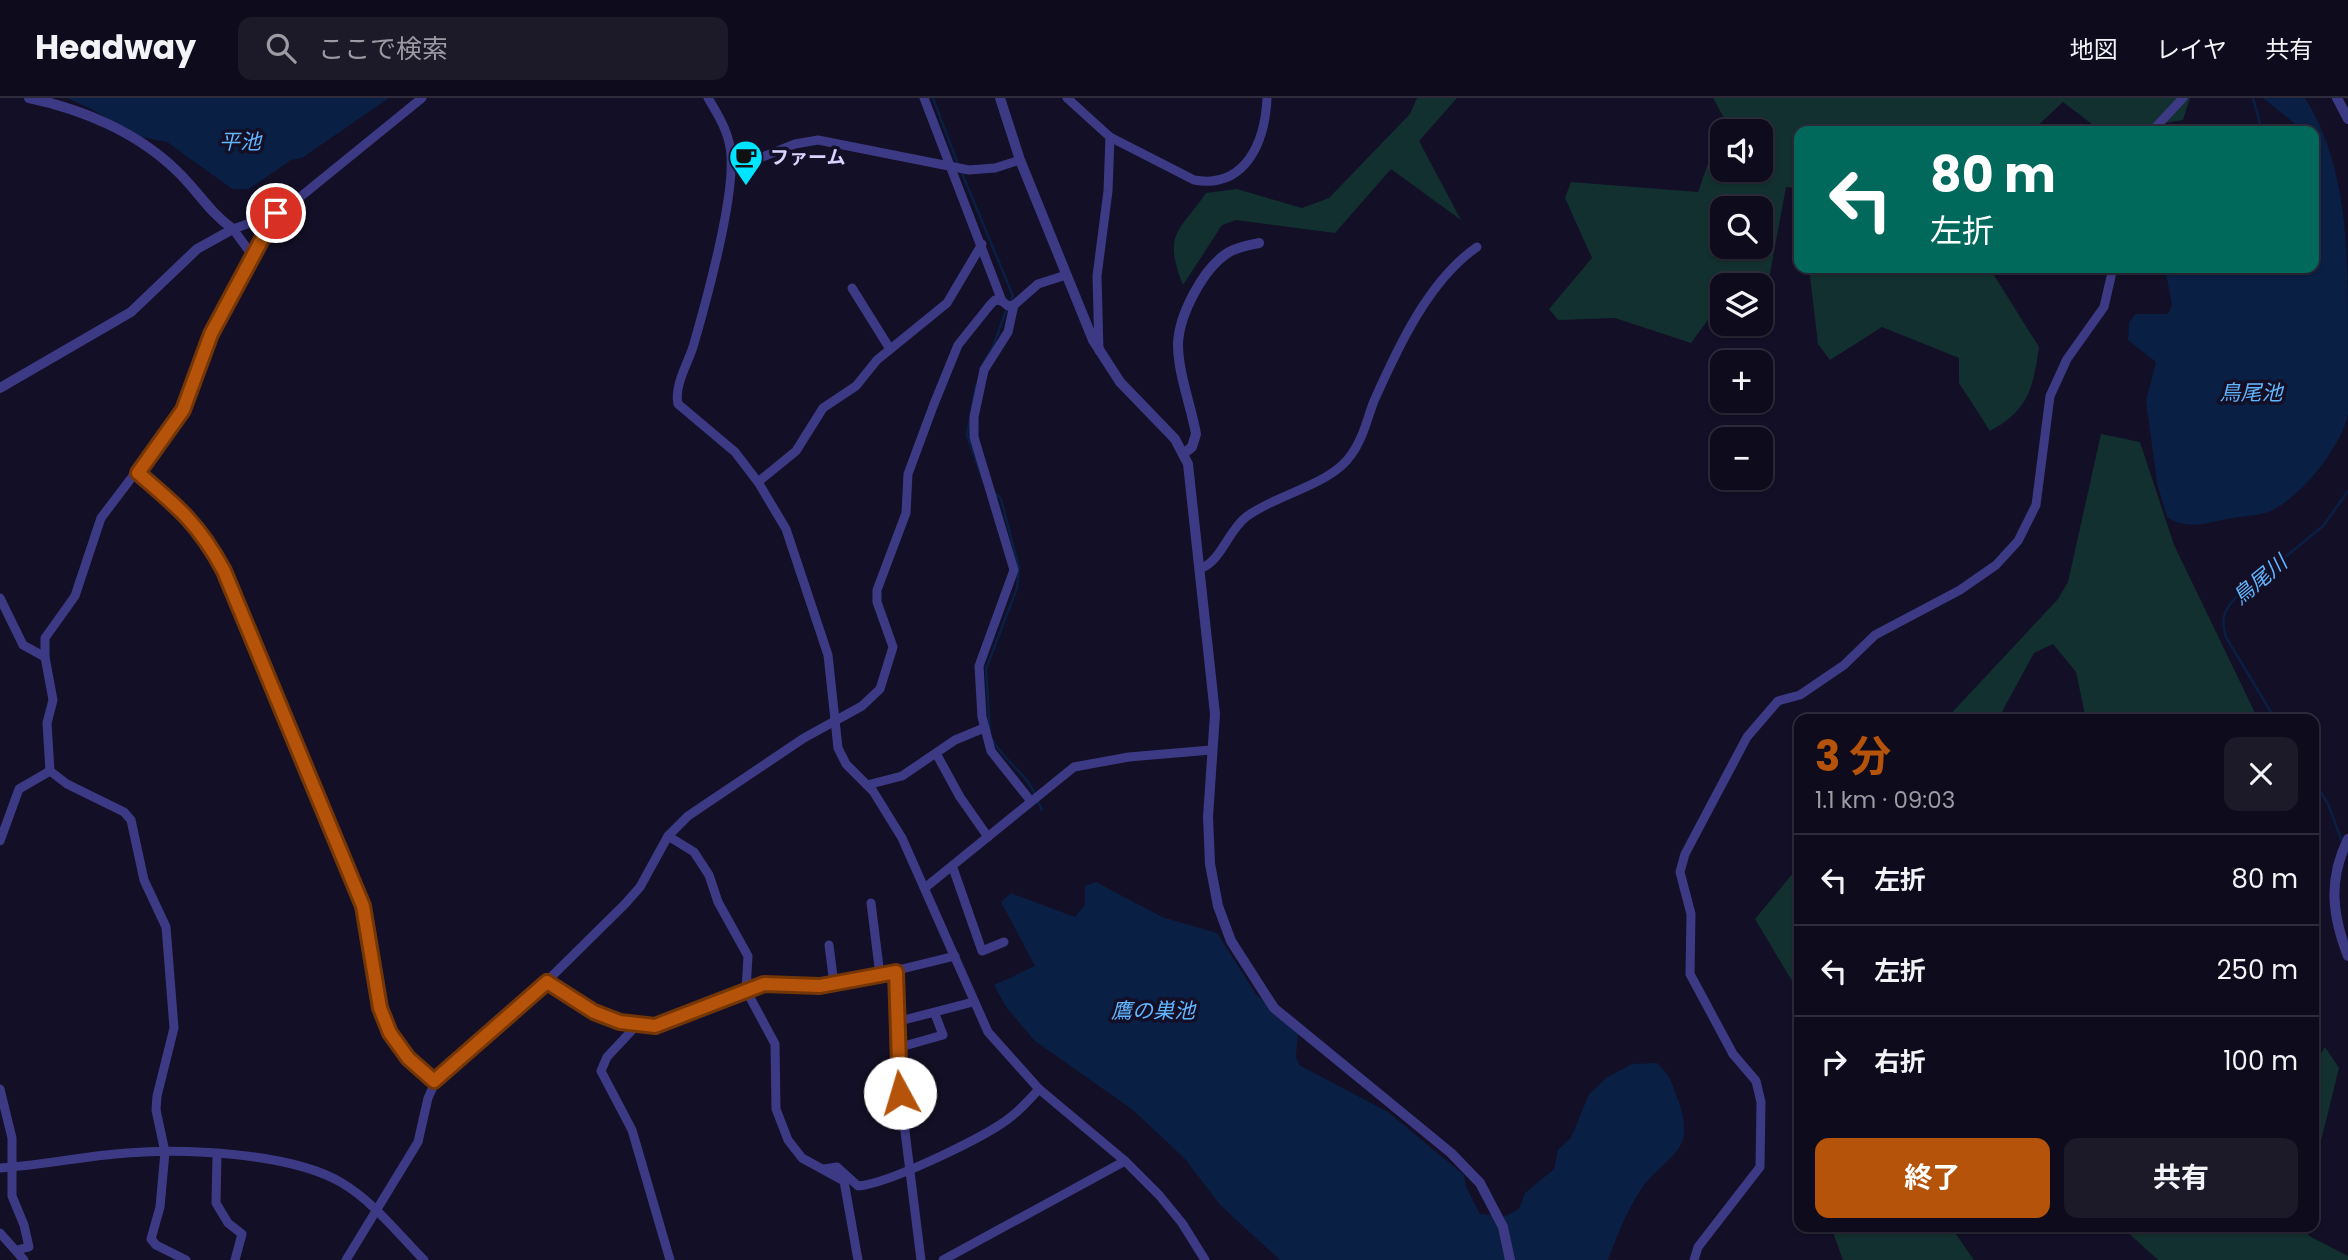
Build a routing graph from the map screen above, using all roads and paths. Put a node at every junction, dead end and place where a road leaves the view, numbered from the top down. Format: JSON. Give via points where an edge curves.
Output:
{"nodes":[{"id":1,"x":29,"y":98,"type":"edge"},
{"id":2,"x":422,"y":98,"type":"edge"},
{"id":3,"x":708,"y":98,"type":"edge"},
{"id":4,"x":924,"y":98,"type":"edge"},
{"id":5,"x":1000,"y":98,"type":"edge"},
{"id":6,"x":1067,"y":98,"type":"edge"},
{"id":7,"x":1267,"y":98,"type":"edge"},
{"id":8,"x":2183,"y":98,"type":"edge"},
{"id":9,"x":2337,"y":98,"type":"edge"},
{"id":10,"x":2348,"y":119,"type":"edge"},
{"id":11,"x":2157,"y":126,"type":"edge"},
{"id":12,"x":1110,"y":137,"type":"junction"},
{"id":13,"x":1020,"y":160,"type":"junction"},
{"id":14,"x":951,"y":167,"type":"junction"},
{"id":15,"x":732,"y":170,"type":"junction"},
{"id":16,"x":276,"y":213,"type":"junction"},
{"id":17,"x":233,"y":229,"type":"junction"},
{"id":18,"x":1259,"y":243,"type":"dead end"},
{"id":19,"x":982,"y":244,"type":"junction"},
{"id":20,"x":1477,"y":247,"type":"dead end"},
{"id":21,"x":252,"y":255,"type":"junction"},
{"id":22,"x":2112,"y":273,"type":"edge"},
{"id":23,"x":1066,"y":275,"type":"junction"},
{"id":24,"x":852,"y":288,"type":"dead end"},
{"id":25,"x":1002,"y":301,"type":"junction"},
{"id":26,"x":1014,"y":305,"type":"junction"},
{"id":27,"x":890,"y":349,"type":"junction"},
{"id":28,"x":1099,"y":352,"type":"junction"},
{"id":29,"x":0,"y":388,"type":"edge"},
{"id":30,"x":1183,"y":454,"type":"junction"},
{"id":31,"x":138,"y":473,"type":"junction"},
{"id":32,"x":758,"y":482,"type":"junction"},
{"id":33,"x":1202,"y":568,"type":"junction"},
{"id":34,"x":0,"y":598,"type":"edge"},
{"id":35,"x":45,"y":657,"type":"junction"},
{"id":36,"x":833,"y":724,"type":"junction"},
{"id":37,"x":984,"y":728,"type":"junction"},
{"id":38,"x":1212,"y":750,"type":"junction"},
{"id":39,"x":937,"y":755,"type":"junction"},
{"id":40,"x":50,"y":771,"type":"junction"},
{"id":41,"x":867,"y":785,"type":"junction"},
{"id":42,"x":1031,"y":800,"type":"junction"},
{"id":43,"x":668,"y":836,"type":"junction"},
{"id":44,"x":988,"y":837,"type":"junction"},
{"id":45,"x":2348,"y":839,"type":"edge"},
{"id":46,"x":0,"y":841,"type":"edge"},
{"id":47,"x":953,"y":868,"type":"junction"},
{"id":48,"x":926,"y":887,"type":"junction"},
{"id":49,"x":871,"y":903,"type":"dead end"},
{"id":50,"x":1004,"y":942,"type":"dead end"},
{"id":51,"x":829,"y":945,"type":"dead end"},
{"id":52,"x":955,"y":956,"type":"junction"},
{"id":53,"x":2348,"y":956,"type":"edge"},
{"id":54,"x":896,"y":972,"type":"junction"},
{"id":55,"x":880,"y":975,"type":"junction"},
{"id":56,"x":547,"y":982,"type":"junction"},
{"id":57,"x":834,"y":984,"type":"junction"},
{"id":58,"x":746,"y":990,"type":"junction"},
{"id":59,"x":973,"y":1002,"type":"junction"},
{"id":60,"x":936,"y":1014,"type":"junction"},
{"id":61,"x":896,"y":1022,"type":"junction"},
{"id":62,"x":638,"y":1026,"type":"junction"},
{"id":63,"x":897,"y":1048,"type":"junction"},
{"id":64,"x":434,"y":1081,"type":"junction"},
{"id":65,"x":0,"y":1089,"type":"edge"},
{"id":66,"x":1040,"y":1089,"type":"junction"},
{"id":67,"x":165,"y":1152,"type":"junction"},
{"id":68,"x":217,"y":1155,"type":"junction"},
{"id":69,"x":1125,"y":1161,"type":"junction"},
{"id":70,"x":11,"y":1167,"type":"junction"},
{"id":71,"x":0,"y":1168,"type":"edge"},
{"id":72,"x":824,"y":1169,"type":"junction"},
{"id":73,"x":910,"y":1169,"type":"junction"},
{"id":74,"x":374,"y":1210,"type":"junction"},
{"id":75,"x":0,"y":1233,"type":"edge"},
{"id":76,"x":17,"y":1250,"type":"junction"},
{"id":77,"x":24,"y":1260,"type":"edge"},
{"id":78,"x":186,"y":1260,"type":"edge"},
{"id":79,"x":235,"y":1260,"type":"edge"},
{"id":80,"x":346,"y":1260,"type":"edge"},
{"id":81,"x":424,"y":1260,"type":"edge"},
{"id":82,"x":670,"y":1260,"type":"edge"},
{"id":83,"x":858,"y":1260,"type":"edge"},
{"id":84,"x":921,"y":1260,"type":"edge"},
{"id":85,"x":943,"y":1260,"type":"edge"},
{"id":86,"x":1205,"y":1260,"type":"edge"},
{"id":87,"x":1510,"y":1260,"type":"edge"},
{"id":88,"x":1694,"y":1260,"type":"edge"}],
"edges":[{"from":1,"to":17,"type":"street","via":[[90,116],[146,145]]},
{"from":2,"to":16,"type":"street"},
{"from":3,"to":15,"type":"street","via":[[730,145]]},
{"from":4,"to":14,"type":"street"},
{"from":5,"to":13,"type":"street"},
{"from":6,"to":12,"type":"street"},
{"from":7,"to":12,"type":"street","via":[[1252,155],[1241,171],[1221,181],[1194,180]]},
{"from":8,"to":11,"type":"street"},
{"from":9,"to":10,"type":"street"},
{"from":12,"to":28,"type":"street","via":[[1097,276]]},
{"from":13,"to":14,"type":"street","via":[[986,170]]},
{"from":13,"to":23,"type":"street"},
{"from":14,"to":15,"type":"street","via":[[818,140]]},
{"from":14,"to":19,"type":"street"},
{"from":15,"to":32,"type":"street","via":[[694,344],[676,396],[680,407],[735,452]]},
{"from":16,"to":17,"type":"street"},
{"from":16,"to":21,"type":"street"},
{"from":17,"to":21,"type":"street"},
{"from":17,"to":29,"type":"street","via":[[197,249],[131,312]]},
{"from":18,"to":30,"type":"street","via":[[1234,250],[1216,263],[1182,322],[1178,351],[1196,434],[1195,443]]},
{"from":19,"to":25,"type":"street"},
{"from":19,"to":27,"type":"street","via":[[947,303]]},
{"from":20,"to":33,"type":"street","via":[[1452,265],[1436,285],[1350,457],[1332,473],[1261,505],[1239,523],[1213,564]]},
{"from":21,"to":31,"type":"street","via":[[211,334],[183,410]]},
{"from":22,"to":88,"type":"street","via":[[2104,307],[2067,359],[2050,396],[2036,505],[2018,541],[1996,565],[1960,590],[1875,635],[1844,666],[1800,695],[1778,701],[1747,737],[1685,855],[1680,872],[1691,914],[1690,974],[1733,1054],[1756,1081],[1761,1102],[1760,1167],[1698,1247]]},
{"from":23,"to":26,"type":"street","via":[[1038,284]]},
{"from":23,"to":28,"type":"street"},
{"from":24,"to":27,"type":"street"},
{"from":25,"to":26,"type":"street"},
{"from":25,"to":36,"type":"street","via":[[995,300],[958,345],[908,474],[906,513],[877,590],[893,647],[880,689]]},
{"from":26,"to":37,"type":"street","via":[[1008,332],[984,370],[974,417],[974,437],[1014,570],[979,666]]},
{"from":27,"to":32,"type":"street","via":[[861,383],[818,413],[796,451]]},
{"from":28,"to":30,"type":"street"},
{"from":30,"to":33,"type":"street"},
{"from":31,"to":35,"type":"street","via":[[101,518],[75,596],[45,638]]},
{"from":31,"to":64,"type":"street","via":[[182,510],[205,537],[224,571],[363,906],[380,1008],[390,1033],[408,1058]]},
{"from":32,"to":36,"type":"street","via":[[786,529],[828,655]]},
{"from":33,"to":38,"type":"street","via":[[1215,703]]},
{"from":34,"to":35,"type":"street","via":[[23,645]]},
{"from":35,"to":40,"type":"street","via":[[53,700],[47,723]]},
{"from":36,"to":41,"type":"street","via":[[846,764]]},
{"from":36,"to":43,"type":"street","via":[[727,787]]},
{"from":37,"to":39,"type":"street","via":[[961,737]]},
{"from":37,"to":42,"type":"street","via":[[998,761]]},
{"from":38,"to":42,"type":"street","via":[[1074,767]]},
{"from":38,"to":87,"type":"street","via":[[1210,864],[1218,906],[1247,970],[1274,1008],[1451,1153],[1480,1183],[1497,1211]]},
{"from":39,"to":41,"type":"street","via":[[902,776]]},
{"from":39,"to":44,"type":"street"},
{"from":40,"to":46,"type":"street","via":[[19,789]]},
{"from":40,"to":67,"type":"street","via":[[67,785],[124,812],[131,821],[144,880],[166,927],[174,1028],[156,1110]]},
{"from":41,"to":48,"type":"street","via":[[902,838]]},
{"from":42,"to":44,"type":"street"},
{"from":43,"to":56,"type":"street","via":[[640,887]]},
{"from":43,"to":58,"type":"street","via":[[694,852],[709,875],[718,902],[748,956]]},
{"from":44,"to":47,"type":"street"},
{"from":45,"to":53,"type":"street","via":[[2334,878],[2333,904]]},
{"from":47,"to":48,"type":"street"},
{"from":47,"to":50,"type":"street","via":[[982,951]]},
{"from":48,"to":52,"type":"street"},
{"from":49,"to":55,"type":"street"},
{"from":51,"to":57,"type":"street"},
{"from":52,"to":54,"type":"street"},
{"from":52,"to":59,"type":"street"},
{"from":54,"to":55,"type":"street"},
{"from":54,"to":61,"type":"street"},
{"from":55,"to":57,"type":"street"},
{"from":56,"to":62,"type":"street","via":[[594,1012]]},
{"from":56,"to":64,"type":"street"},
{"from":57,"to":58,"type":"street","via":[[764,984]]},
{"from":58,"to":62,"type":"street","via":[[677,1020]]},
{"from":58,"to":72,"type":"street","via":[[775,1044],[779,1122],[798,1154]]},
{"from":59,"to":60,"type":"street"},
{"from":59,"to":66,"type":"street","via":[[988,1032]]},
{"from":60,"to":61,"type":"street"},
{"from":60,"to":63,"type":"street","via":[[943,1035]]},
{"from":61,"to":63,"type":"street"},
{"from":62,"to":82,"type":"street","via":[[607,1057],[601,1071],[632,1130]]},
{"from":63,"to":73,"type":"street"},
{"from":64,"to":74,"type":"street","via":[[418,1142]]},
{"from":65,"to":70,"type":"street","via":[[12,1138]]},
{"from":66,"to":69,"type":"street"},
{"from":66,"to":73,"type":"street","via":[[1012,1117]]},
{"from":67,"to":68,"type":"street"},
{"from":67,"to":70,"type":"street"},
{"from":67,"to":78,"type":"street","via":[[160,1207],[151,1239]]},
{"from":68,"to":74,"type":"street","via":[[254,1157],[318,1172],[345,1184]]},
{"from":68,"to":79,"type":"street","via":[[216,1203],[228,1223],[242,1234]]},
{"from":69,"to":85,"type":"street"},
{"from":69,"to":86,"type":"street","via":[[1182,1223]]},
{"from":70,"to":71,"type":"street"},
{"from":70,"to":76,"type":"street","via":[[12,1196],[29,1247]]},
{"from":72,"to":73,"type":"street","via":[[837,1167],[858,1186]]},
{"from":72,"to":83,"type":"street","via":[[846,1185]]},
{"from":73,"to":84,"type":"street"},
{"from":74,"to":80,"type":"street"},
{"from":74,"to":81,"type":"street"},
{"from":75,"to":76,"type":"street"},
{"from":76,"to":77,"type":"street"}]}
